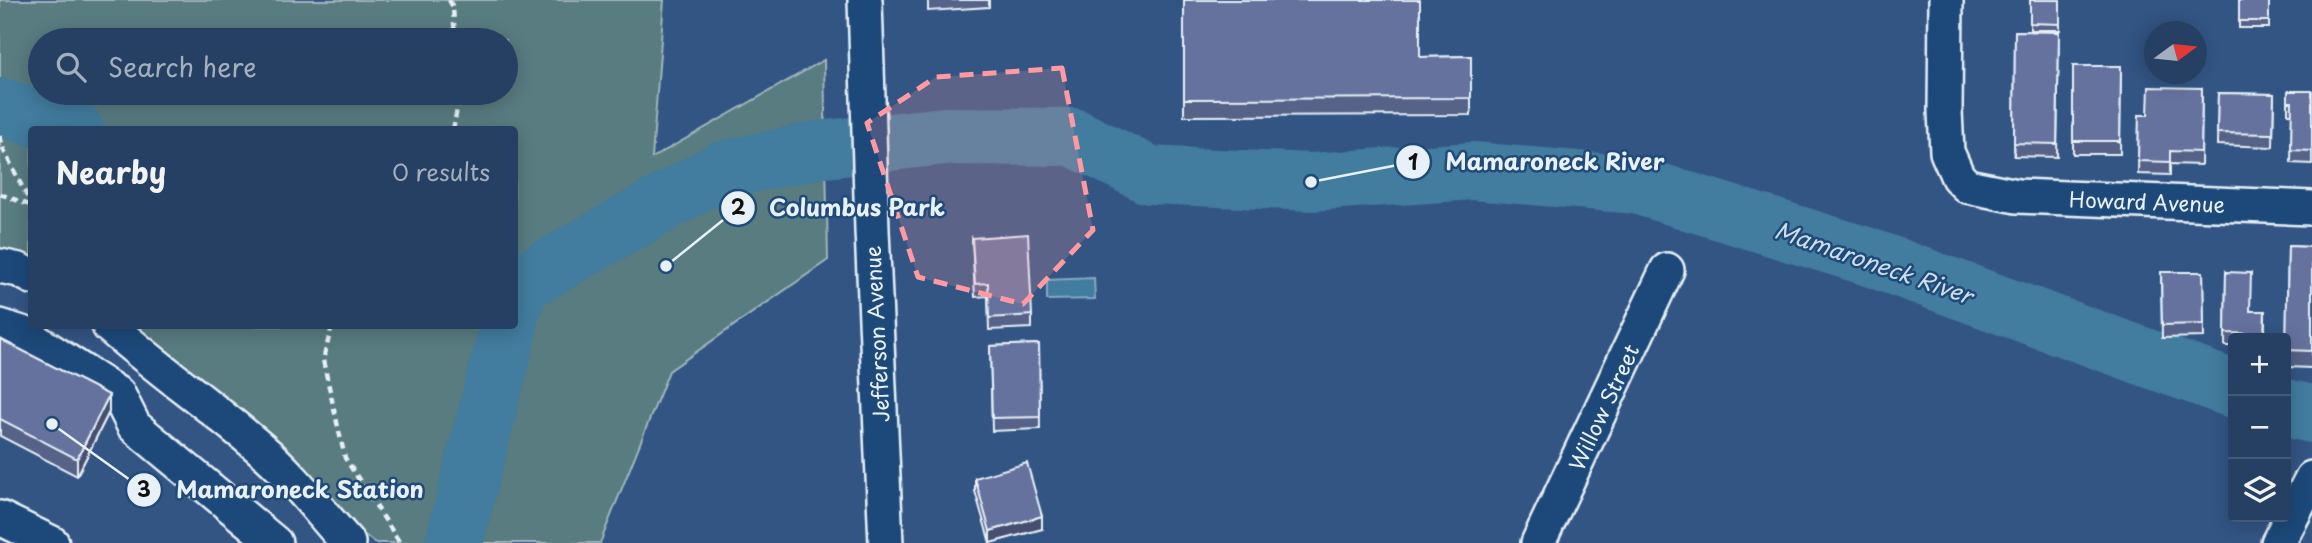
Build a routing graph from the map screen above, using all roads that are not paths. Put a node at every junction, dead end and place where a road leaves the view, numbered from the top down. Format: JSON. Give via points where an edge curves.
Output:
{"nodes":[{"id":1,"x":865,"y":0,"type":"edge"},
{"id":2,"x":1947,"y":0,"type":"edge"},
{"id":3,"x":2312,"y":208,"type":"edge"},
{"id":4,"x":0,"y":266,"type":"edge"},
{"id":5,"x":1667,"y":270,"type":"dead end"},
{"id":6,"x":28,"y":275,"type":"edge"},
{"id":7,"x":0,"y":326,"type":"edge"},
{"id":8,"x":112,"y":329,"type":"edge"},
{"id":9,"x":147,"y":359,"type":"junction"},
{"id":10,"x":118,"y":394,"type":"junction"},
{"id":11,"x":2312,"y":478,"type":"edge"},
{"id":12,"x":0,"y":518,"type":"edge"},
{"id":13,"x":341,"y":542,"type":"edge"},
{"id":14,"x":52,"y":543,"type":"edge"},
{"id":15,"x":275,"y":543,"type":"edge"},
{"id":16,"x":886,"y":543,"type":"edge"},
{"id":17,"x":1538,"y":543,"type":"edge"},
{"id":18,"x":2278,"y":543,"type":"edge"}],
"edges":[{"from":1,"to":16,"type":"street","name":"Jefferson Avenue"},
{"from":2,"to":3,"type":"street","name":"Howard Avenue","via":[[1947,152],[1966,186],[2017,196]]},
{"from":4,"to":6,"type":"street"},
{"from":5,"to":17,"type":"street","name":"Willow Street"},
{"from":7,"to":10,"type":"street","via":[[25,334]]},
{"from":8,"to":9,"type":"street"},
{"from":9,"to":10,"type":"street"},
{"from":9,"to":13,"type":"street","via":[[262,449],[306,494]]},
{"from":10,"to":15,"type":"street","via":[[134,426]]},
{"from":11,"to":18,"type":"street"},
{"from":12,"to":14,"type":"street"}]}
